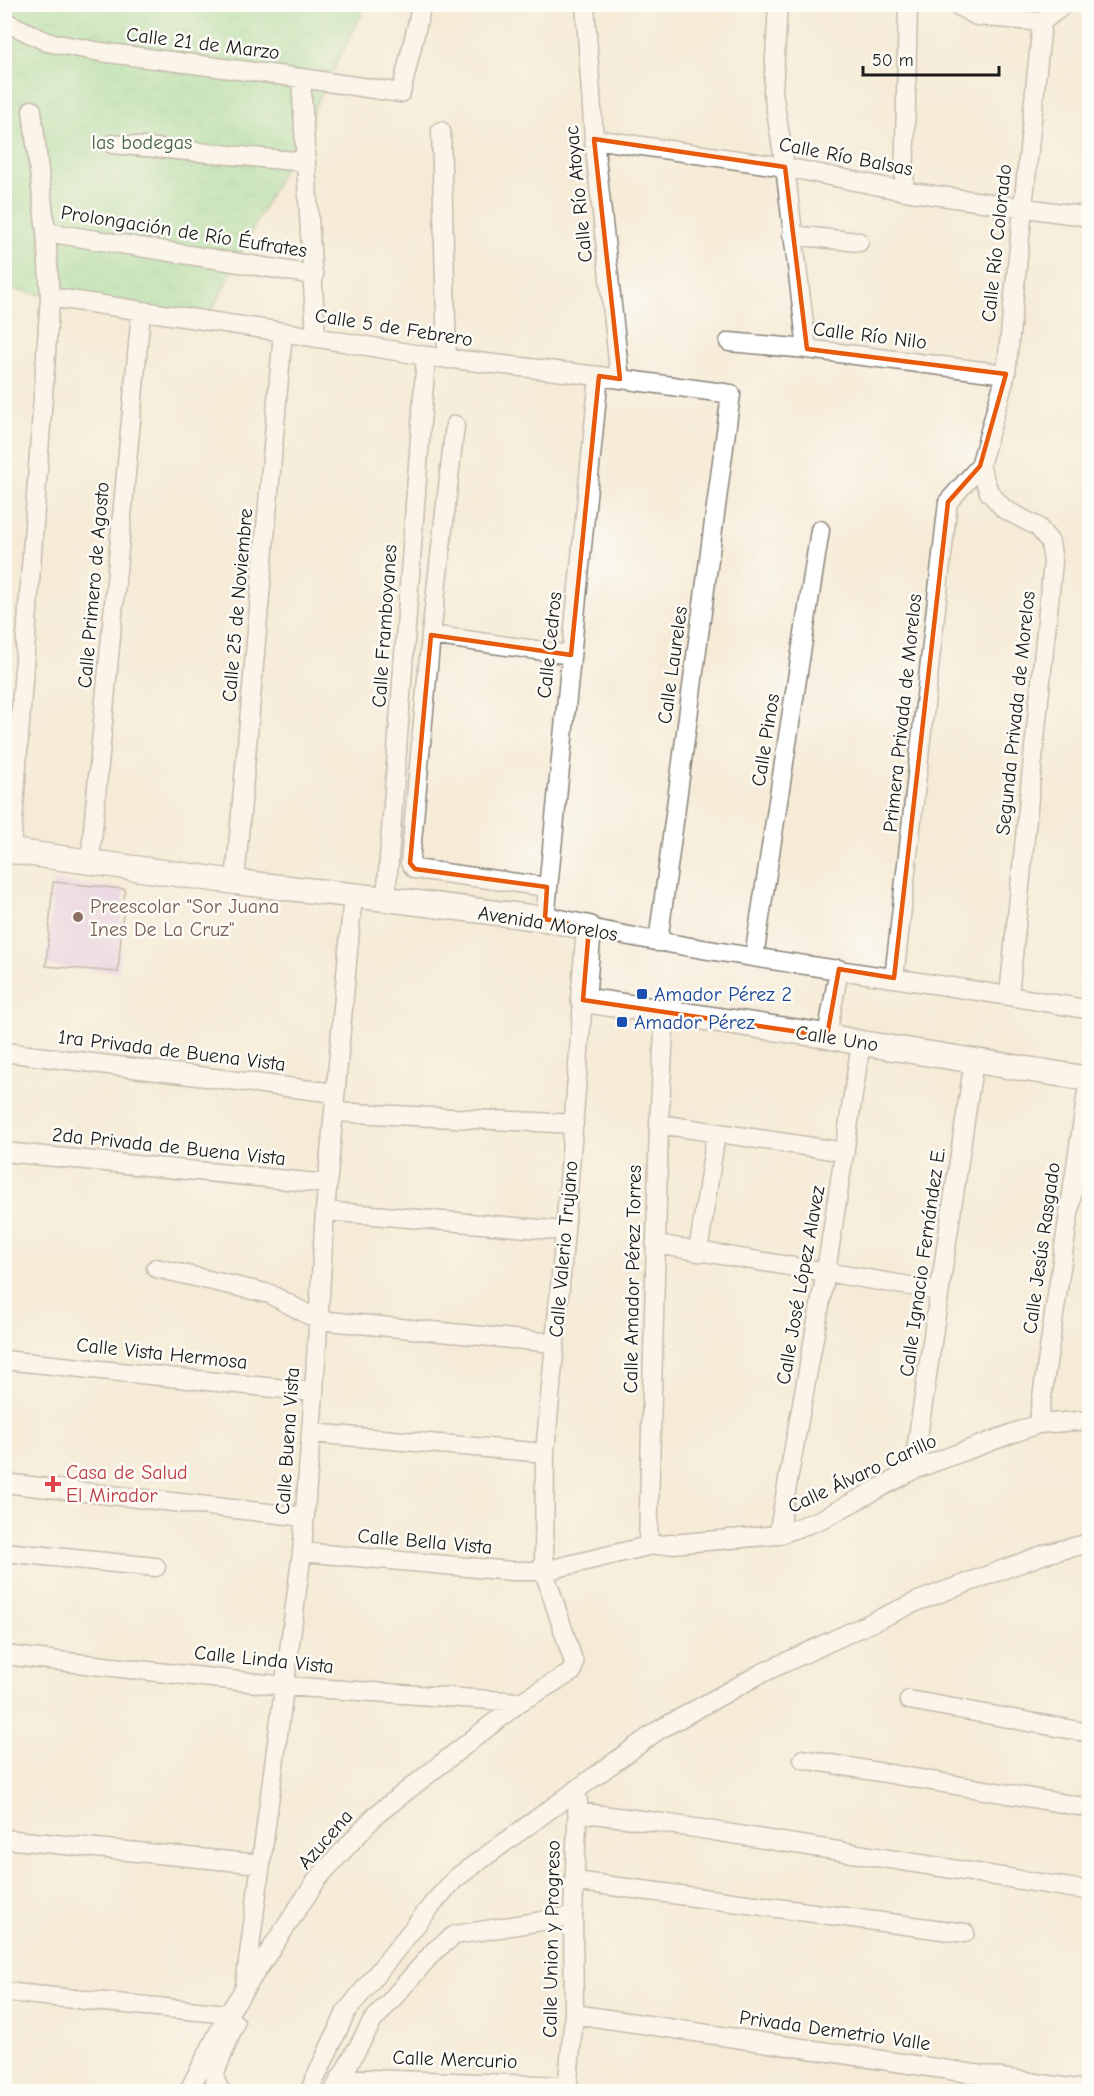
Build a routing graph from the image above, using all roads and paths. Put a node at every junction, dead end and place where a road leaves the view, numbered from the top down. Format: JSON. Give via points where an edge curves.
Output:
{"nodes":[{"id":1,"x":422,"y":4,"type":"edge"},
{"id":2,"x":585,"y":4,"type":"edge"},
{"id":3,"x":778,"y":4,"type":"edge"},
{"id":4,"x":908,"y":4,"type":"edge"},
{"id":5,"x":955,"y":4,"type":"edge"},
{"id":6,"x":1064,"y":4,"type":"edge"},
{"id":7,"x":4,"y":21,"type":"edge"},
{"id":8,"x":1042,"y":22,"type":"junction"},
{"id":9,"x":301,"y":78,"type":"junction"},
{"id":10,"x":32,"y":110,"type":"dead end"},
{"id":11,"x":441,"y":131,"type":"dead end"},
{"id":12,"x":594,"y":139,"type":"junction"},
{"id":13,"x":112,"y":144,"type":"dead end"},
{"id":14,"x":305,"y":162,"type":"junction"},
{"id":15,"x":785,"y":167,"type":"junction"},
{"id":16,"x":904,"y":191,"type":"junction"},
{"id":17,"x":1023,"y":207,"type":"junction"},
{"id":18,"x":1089,"y":217,"type":"edge"},
{"id":19,"x":46,"y":232,"type":"junction"},
{"id":20,"x":792,"y":235,"type":"junction"},
{"id":21,"x":859,"y":242,"type":"dead end"},
{"id":22,"x":314,"y":275,"type":"junction"},
{"id":23,"x":50,"y":297,"type":"junction"},
{"id":24,"x":141,"y":312,"type":"junction"},
{"id":25,"x":283,"y":332,"type":"junction"},
{"id":26,"x":316,"y":337,"type":"junction"},
{"id":27,"x":729,"y":342,"type":"dead end"},
{"id":28,"x":807,"y":350,"type":"junction"},
{"id":29,"x":426,"y":356,"type":"junction"},
{"id":30,"x":447,"y":359,"type":"junction"},
{"id":31,"x":1006,"y":374,"type":"junction"},
{"id":32,"x":599,"y":376,"type":"junction"},
{"id":33,"x":620,"y":379,"type":"junction"},
{"id":34,"x":731,"y":394,"type":"joint"},
{"id":35,"x":455,"y":425,"type":"dead end"},
{"id":36,"x":980,"y":466,"type":"junction"},
{"id":37,"x":820,"y":530,"type":"dead end"},
{"id":38,"x":431,"y":635,"type":"junction"},
{"id":39,"x":571,"y":655,"type":"junction"},
{"id":40,"x":8,"y":851,"type":"edge"},
{"id":41,"x":90,"y":862,"type":"junction"},
{"id":42,"x":234,"y":882,"type":"junction"},
{"id":43,"x":548,"y":887,"type":"junction"},
{"id":44,"x":352,"y":895,"type":"junction"},
{"id":45,"x":386,"y":899,"type":"junction"},
{"id":46,"x":545,"y":920,"type":"junction"},
{"id":47,"x":589,"y":927,"type":"junction"},
{"id":48,"x":658,"y":942,"type":"junction"},
{"id":49,"x":754,"y":957,"type":"junction"},
{"id":50,"x":839,"y":969,"type":"junction"},
{"id":51,"x":894,"y":978,"type":"junction"},
{"id":52,"x":1009,"y":995,"type":"junction"},
{"id":53,"x":584,"y":1000,"type":"junction"},
{"id":54,"x":1089,"y":1010,"type":"edge"},
{"id":55,"x":664,"y":1013,"type":"junction"},
{"id":56,"x":827,"y":1036,"type":"junction"},
{"id":57,"x":861,"y":1043,"type":"junction"},
{"id":58,"x":4,"y":1052,"type":"edge"},
{"id":59,"x":974,"y":1060,"type":"junction"},
{"id":60,"x":1089,"y":1078,"type":"edge"},
{"id":61,"x":335,"y":1093,"type":"junction"},
{"id":62,"x":334,"y":1112,"type":"junction"},
{"id":63,"x":574,"y":1124,"type":"junction"},
{"id":64,"x":659,"y":1124,"type":"junction"},
{"id":65,"x":716,"y":1134,"type":"junction"},
{"id":66,"x":4,"y":1152,"type":"edge"},
{"id":67,"x":845,"y":1152,"type":"junction"},
{"id":68,"x":328,"y":1184,"type":"junction"},
{"id":69,"x":325,"y":1211,"type":"junction"},
{"id":70,"x":566,"y":1231,"type":"junction"},
{"id":71,"x":656,"y":1244,"type":"junction"},
{"id":72,"x":698,"y":1252,"type":"junction"},
{"id":73,"x":156,"y":1268,"type":"dead end"},
{"id":74,"x":826,"y":1272,"type":"junction"},
{"id":75,"x":940,"y":1291,"type":"junction"},
{"id":76,"x":318,"y":1320,"type":"junction"},
{"id":77,"x":554,"y":1343,"type":"junction"},
{"id":78,"x":4,"y":1360,"type":"edge"},
{"id":79,"x":314,"y":1392,"type":"junction"},
{"id":80,"x":1089,"y":1420,"type":"edge"},
{"id":81,"x":1038,"y":1424,"type":"junction"},
{"id":82,"x":311,"y":1433,"type":"junction"},
{"id":83,"x":544,"y":1454,"type":"junction"},
{"id":84,"x":913,"y":1470,"type":"junction"},
{"id":85,"x":4,"y":1483,"type":"edge"},
{"id":86,"x":305,"y":1517,"type":"junction"},
{"id":87,"x":778,"y":1534,"type":"junction"},
{"id":88,"x":1089,"y":1543,"type":"edge"},
{"id":89,"x":648,"y":1546,"type":"junction"},
{"id":90,"x":4,"y":1551,"type":"edge"},
{"id":91,"x":302,"y":1552,"type":"junction"},
{"id":92,"x":156,"y":1567,"type":"dead end"},
{"id":93,"x":544,"y":1571,"type":"junction"},
{"id":94,"x":4,"y":1654,"type":"edge"},
{"id":95,"x":563,"y":1677,"type":"joint"},
{"id":96,"x":285,"y":1686,"type":"junction"},
{"id":97,"x":909,"y":1700,"type":"dead end"},
{"id":98,"x":520,"y":1702,"type":"junction"},
{"id":99,"x":1089,"y":1733,"type":"edge"},
{"id":100,"x":803,"y":1759,"type":"dead end"},
{"id":101,"x":579,"y":1788,"type":"junction"},
{"id":102,"x":1089,"y":1808,"type":"edge"},
{"id":103,"x":577,"y":1812,"type":"junction"},
{"id":104,"x":4,"y":1839,"type":"edge"},
{"id":105,"x":260,"y":1864,"type":"junction"},
{"id":106,"x":574,"y":1881,"type":"junction"},
{"id":107,"x":1089,"y":1891,"type":"edge"},
{"id":108,"x":573,"y":1916,"type":"junction"},
{"id":109,"x":965,"y":1933,"type":"dead end"},
{"id":110,"x":245,"y":1988,"type":"junction"},
{"id":111,"x":4,"y":1992,"type":"edge"},
{"id":112,"x":228,"y":2014,"type":"junction"},
{"id":113,"x":574,"y":2014,"type":"junction"},
{"id":114,"x":337,"y":2085,"type":"edge"},
{"id":115,"x":568,"y":2089,"type":"edge"},
{"id":116,"x":188,"y":2091,"type":"edge"},
{"id":117,"x":221,"y":2091,"type":"edge"},
{"id":118,"x":309,"y":2091,"type":"edge"},
{"id":119,"x":1089,"y":2091,"type":"edge"}],
"edges":[{"from":1,"to":9,"type":"street","name":"Calle 21 de Marzo","via":[[401,93]]},
{"from":2,"to":12,"type":"street","name":"Calle Río Atoyac"},
{"from":3,"to":15,"type":"street","via":[[773,92]]},
{"from":4,"to":16,"type":"street"},
{"from":5,"to":8,"type":"street","via":[[977,16]]},
{"from":6,"to":8,"type":"street"},
{"from":7,"to":9,"type":"street","name":"Calle 21 de Marzo","via":[[47,42]]},
{"from":8,"to":17,"type":"street","name":"Calle Río Colorado"},
{"from":9,"to":14,"type":"street"},
{"from":10,"to":19,"type":"street"},
{"from":11,"to":30,"type":"street"},
{"from":12,"to":15,"type":"street","name":"Calle Río Balsas"},
{"from":12,"to":33,"type":"street","name":"Calle Río Atoyac"},
{"from":13,"to":14,"type":"street"},
{"from":14,"to":22,"type":"street"},
{"from":15,"to":16,"type":"street","name":"Calle Río Balsas"},
{"from":15,"to":20,"type":"street"},
{"from":16,"to":17,"type":"street","name":"Calle Río Balsas"},
{"from":17,"to":18,"type":"street","name":"Calle Río Balsas"},
{"from":17,"to":31,"type":"street","name":"Calle Río Colorado"},
{"from":19,"to":22,"type":"street","name":"Prolongación de Río Éufrates"},
{"from":19,"to":23,"type":"street"},
{"from":20,"to":21,"type":"street"},
{"from":20,"to":28,"type":"street"},
{"from":22,"to":26,"type":"street"},
{"from":23,"to":24,"type":"street","name":"Calle 5 de Febrero"},
{"from":23,"to":40,"type":"street"},
{"from":24,"to":25,"type":"street","name":"Calle 5 de Febrero"},
{"from":24,"to":41,"type":"street","name":"Calle Primero de Agosto"},
{"from":25,"to":26,"type":"street","name":"Calle 5 de Febrero"},
{"from":25,"to":42,"type":"street","name":"Calle 25 de Noviembre"},
{"from":26,"to":29,"type":"street","name":"Calle 5 de Febrero"},
{"from":27,"to":28,"type":"street","name":"Calle Río Nilo"},
{"from":28,"to":31,"type":"street","name":"Calle Río Nilo"},
{"from":29,"to":30,"type":"street","name":"Calle 5 de Febrero"},
{"from":29,"to":45,"type":"street","name":"Calle Framboyanes"},
{"from":30,"to":32,"type":"street","name":"Calle 5 de Febrero"},
{"from":31,"to":36,"type":"street","name":"Calle Río Colorado"},
{"from":32,"to":33,"type":"street","name":"Calle 5 de Febrero"},
{"from":32,"to":39,"type":"street","name":"Calle Cedros"},
{"from":33,"to":34,"type":"street","name":"Calle 5 de Febrero"},
{"from":34,"to":48,"type":"street","name":"Calle Laureles"},
{"from":35,"to":38,"type":"street"},
{"from":36,"to":51,"type":"street","name":"Primera Privada de Morelos","via":[[948,502]]},
{"from":36,"to":52,"type":"street","name":"Segunda Privada de Morelos","via":[[989,492],[1004,509],[1038,527],[1050,542],[1053,562]]},
{"from":37,"to":49,"type":"street","name":"Calle Pinos"},
{"from":38,"to":39,"type":"street"},
{"from":38,"to":43,"type":"street","via":[[410,863],[415,869]]},
{"from":39,"to":43,"type":"street","name":"Calle Cedros"},
{"from":40,"to":41,"type":"street","name":"Avenida Morelos"},
{"from":41,"to":42,"type":"street","name":"Avenida Morelos"},
{"from":42,"to":44,"type":"street","name":"Avenida Morelos"},
{"from":43,"to":46,"type":"street","name":"Calle Cedros"},
{"from":44,"to":45,"type":"street","name":"Avenida Morelos"},
{"from":44,"to":61,"type":"street","name":"Calle Buena Vista"},
{"from":45,"to":46,"type":"street","name":"Avenida Morelos"},
{"from":46,"to":47,"type":"street","name":"Avenida Morelos"},
{"from":47,"to":48,"type":"street","name":"Avenida Morelos"},
{"from":47,"to":53,"type":"street","name":"Calle Valerio Trujano"},
{"from":48,"to":49,"type":"street","name":"Avenida Morelos"},
{"from":49,"to":50,"type":"street","name":"Avenida Morelos"},
{"from":50,"to":51,"type":"street","name":"Avenida Morelos"},
{"from":50,"to":56,"type":"street"},
{"from":51,"to":52,"type":"street","name":"Avenida Morelos"},
{"from":52,"to":54,"type":"street","name":"Avenida Morelos"},
{"from":53,"to":55,"type":"street","name":"Calle Uno"},
{"from":53,"to":63,"type":"street","name":"Calle Valerio Trujano"},
{"from":55,"to":56,"type":"street","name":"Calle Uno"},
{"from":55,"to":64,"type":"street","name":"Calle Amador Pérez Torres"},
{"from":56,"to":57,"type":"street","name":"Calle Uno"},
{"from":57,"to":59,"type":"street","name":"Calle Uno"},
{"from":57,"to":67,"type":"street","name":"Calle José López Alavez"},
{"from":58,"to":61,"type":"street","name":"1ra Privada de Buena Vista"},
{"from":59,"to":60,"type":"street","name":"Calle Uno"},
{"from":59,"to":75,"type":"street","name":"Calle Ignacio Fernández E."},
{"from":60,"to":81,"type":"street","name":"Calle Jesús Rasgado"},
{"from":61,"to":62,"type":"street","name":"Calle Buena Vista"},
{"from":62,"to":63,"type":"street"},
{"from":62,"to":68,"type":"street","name":"Calle Buena Vista"},
{"from":63,"to":70,"type":"street","name":"Calle Valerio Trujano"},
{"from":64,"to":65,"type":"street"},
{"from":64,"to":71,"type":"street","name":"Calle Amador Pérez Torres"},
{"from":65,"to":67,"type":"street"},
{"from":65,"to":72,"type":"street"},
{"from":66,"to":68,"type":"street","name":"2da Privada de Buena Vista"},
{"from":67,"to":74,"type":"street","name":"Calle José López Alavez"},
{"from":68,"to":69,"type":"street","name":"Calle Buena Vista"},
{"from":69,"to":70,"type":"street"},
{"from":69,"to":76,"type":"street","name":"Calle Buena Vista"},
{"from":70,"to":77,"type":"street","name":"Calle Valerio Trujano"},
{"from":71,"to":72,"type":"street"},
{"from":71,"to":89,"type":"street","name":"Calle Amador Pérez Torres"},
{"from":72,"to":74,"type":"street"},
{"from":73,"to":76,"type":"street","via":[[270,1294]]},
{"from":74,"to":75,"type":"street"},
{"from":74,"to":87,"type":"street","name":"Calle José López Alavez"},
{"from":75,"to":84,"type":"street","name":"Calle Ignacio Fernández E."},
{"from":76,"to":77,"type":"street"},
{"from":76,"to":79,"type":"street","name":"Calle Buena Vista"},
{"from":77,"to":83,"type":"street","name":"Calle Valerio Trujano"},
{"from":78,"to":79,"type":"street","name":"Calle Vista Hermosa"},
{"from":79,"to":82,"type":"street","name":"Calle Buena Vista"},
{"from":80,"to":81,"type":"street","name":"Calle Álvaro Carillo"},
{"from":81,"to":84,"type":"street","name":"Calle Álvaro Carillo"},
{"from":82,"to":83,"type":"street"},
{"from":82,"to":86,"type":"street","name":"Calle Buena Vista"},
{"from":83,"to":93,"type":"street","name":"Calle Valerio Trujano"},
{"from":84,"to":87,"type":"street","name":"Calle Álvaro Carillo","via":[[822,1519]]},
{"from":85,"to":86,"type":"street"},
{"from":86,"to":91,"type":"street","name":"Calle Buena Vista"},
{"from":87,"to":89,"type":"street","name":"Calle Álvaro Carillo"},
{"from":88,"to":101,"type":"street","via":[[1045,1554],[918,1600],[760,1674],[657,1731]]},
{"from":89,"to":93,"type":"street","name":"Calle Álvaro Carillo"},
{"from":90,"to":92,"type":"street"},
{"from":91,"to":93,"type":"street","name":"Calle Bella Vista"},
{"from":91,"to":96,"type":"street","name":"Calle Buena Vista"},
{"from":93,"to":95,"type":"street","name":"Calle Valerio Trujano","via":[[574,1663],[572,1672]]},
{"from":94,"to":96,"type":"street","name":"Calle Linda Vista"},
{"from":95,"to":98,"type":"street","name":"Azucena"},
{"from":96,"to":98,"type":"street","name":"Calle Linda Vista"},
{"from":96,"to":105,"type":"street","name":"Calle Buena Vista"},
{"from":97,"to":99,"type":"street"},
{"from":98,"to":110,"type":"street","name":"Azucena","via":[[376,1815],[318,1878]]},
{"from":100,"to":102,"type":"street"},
{"from":101,"to":103,"type":"street","name":"Calle Union y Progreso"},
{"from":101,"to":118,"type":"street","via":[[456,1878],[436,1900],[346,2012]]},
{"from":103,"to":106,"type":"street","name":"Calle Union y Progreso"},
{"from":103,"to":107,"type":"street"},
{"from":104,"to":105,"type":"street"},
{"from":105,"to":110,"type":"street","name":"Calle Buena Vista"},
{"from":106,"to":108,"type":"street","name":"Calle Union y Progreso"},
{"from":106,"to":109,"type":"street"},
{"from":108,"to":113,"type":"street","name":"Calle Union y Progreso"},
{"from":108,"to":114,"type":"street","via":[[455,1935],[435,1950],[372,2022]]},
{"from":110,"to":112,"type":"street","name":"Azucena"},
{"from":110,"to":117,"type":"street","via":[[215,2073]]},
{"from":111,"to":112,"type":"street"},
{"from":112,"to":116,"type":"street","name":"Azucena"},
{"from":113,"to":115,"type":"street","name":"Calle Union y Progreso"},
{"from":113,"to":119,"type":"street","name":"Privada Demetrio Valle"},
{"from":114,"to":115,"type":"street","name":"Calle Mercurio"}]}
